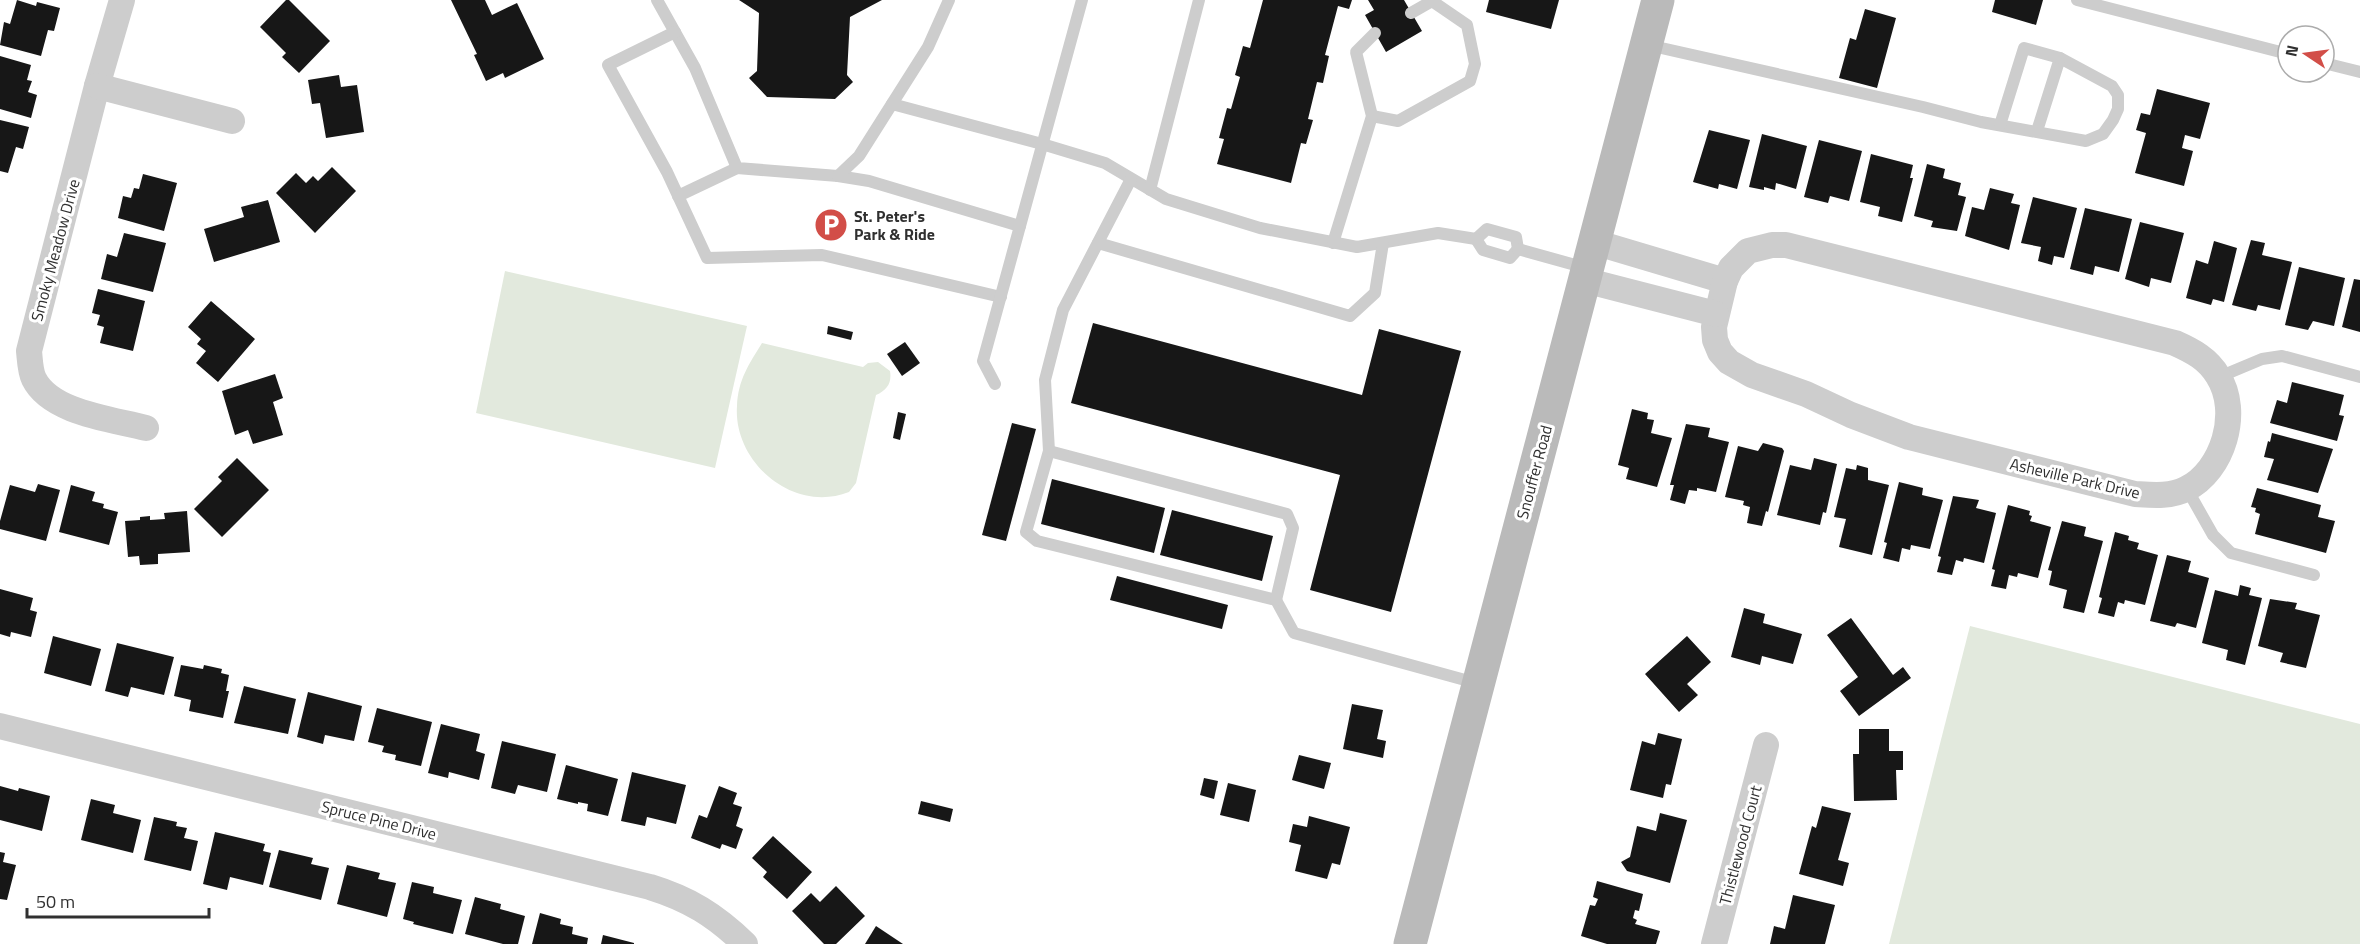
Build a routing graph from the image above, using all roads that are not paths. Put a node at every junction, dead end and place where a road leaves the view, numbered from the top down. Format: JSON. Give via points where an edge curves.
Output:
{"nodes":[{"id":1,"x":122,"y":0,"type":"edge"},
{"id":2,"x":657,"y":0,"type":"edge"},
{"id":3,"x":949,"y":0,"type":"edge"},
{"id":4,"x":1082,"y":0,"type":"edge"},
{"id":5,"x":1199,"y":0,"type":"edge"},
{"id":6,"x":1658,"y":0,"type":"edge"},
{"id":7,"x":2077,"y":0,"type":"edge"},
{"id":8,"x":1411,"y":13,"type":"dead end"},
{"id":9,"x":675,"y":32,"type":"junction"},
{"id":10,"x":1375,"y":33,"type":"dead end"},
{"id":11,"x":1647,"y":44,"type":"junction"},
{"id":12,"x":2276,"y":51,"type":"edge"},
{"id":13,"x":2060,"y":58,"type":"junction"},
{"id":14,"x":2336,"y":66,"type":"edge"},
{"id":15,"x":2360,"y":72,"type":"edge"},
{"id":16,"x":97,"y":86,"type":"junction"},
{"id":17,"x":892,"y":104,"type":"junction"},
{"id":18,"x":1372,"y":116,"type":"junction"},
{"id":19,"x":232,"y":121,"type":"dead end"},
{"id":20,"x":2000,"y":125,"type":"junction"},
{"id":21,"x":2037,"y":131,"type":"junction"},
{"id":22,"x":1042,"y":144,"type":"junction"},
{"id":23,"x":737,"y":168,"type":"junction"},
{"id":24,"x":838,"y":176,"type":"junction"},
{"id":25,"x":1131,"y":179,"type":"junction"},
{"id":26,"x":1150,"y":190,"type":"junction"},
{"id":27,"x":678,"y":196,"type":"junction"},
{"id":28,"x":1020,"y":226,"type":"junction"},
{"id":29,"x":1476,"y":239,"type":"junction"},
{"id":30,"x":1098,"y":243,"type":"junction"},
{"id":31,"x":1333,"y":243,"type":"junction"},
{"id":32,"x":1383,"y":243,"type":"junction"},
{"id":33,"x":1518,"y":249,"type":"junction"},
{"id":34,"x":1589,"y":263,"type":"junction"},
{"id":35,"x":1725,"y":281,"type":"junction"},
{"id":36,"x":1001,"y":297,"type":"junction"},
{"id":37,"x":1716,"y":314,"type":"junction"},
{"id":38,"x":2219,"y":377,"type":"junction"},
{"id":39,"x":2360,"y":377,"type":"edge"},
{"id":40,"x":995,"y":384,"type":"dead end"},
{"id":41,"x":146,"y":428,"type":"dead end"},
{"id":42,"x":1049,"y":451,"type":"junction"},
{"id":43,"x":2187,"y":489,"type":"junction"},
{"id":44,"x":2314,"y":575,"type":"dead end"},
{"id":45,"x":1276,"y":600,"type":"junction"},
{"id":46,"x":1478,"y":684,"type":"junction"},
{"id":47,"x":0,"y":726,"type":"edge"},
{"id":48,"x":1766,"y":745,"type":"dead end"},
{"id":49,"x":745,"y":944,"type":"edge"},
{"id":50,"x":1410,"y":944,"type":"edge"},
{"id":51,"x":1714,"y":944,"type":"edge"}],
"edges":[{"from":1,"to":16,"type":"street","name":"Smoky Meadow Drive"},
{"from":2,"to":9,"type":"lane"},
{"from":3,"to":17,"type":"lane","via":[[928,47]]},
{"from":4,"to":22,"type":"lane"},
{"from":5,"to":26,"type":"lane"},
{"from":6,"to":11,"type":"main road","name":"Snouffer Road"},
{"from":7,"to":12,"type":"lane"},
{"from":8,"to":18,"type":"lane","via":[[1431,1],[1467,25],[1475,64],[1470,81],[1398,121]]},
{"from":9,"to":23,"type":"lane","via":[[695,68]]},
{"from":9,"to":27,"type":"lane","via":[[608,65]]},
{"from":10,"to":18,"type":"lane","via":[[1356,52]]},
{"from":11,"to":20,"type":"lane"},
{"from":11,"to":34,"type":"main road","name":"Snouffer Road"},
{"from":13,"to":20,"type":"lane","via":[[2024,48]]},
{"from":13,"to":21,"type":"lane"},
{"from":13,"to":21,"type":"lane","via":[[2112,86],[2118,95],[2118,109],[2103,134],[2086,141]]},
{"from":14,"to":15,"type":"lane"},
{"from":16,"to":19,"type":"street"},
{"from":16,"to":41,"type":"street","name":"Smoky Meadow Drive","via":[[29,351],[33,376],[48,397],[71,409]]},
{"from":17,"to":22,"type":"lane"},
{"from":17,"to":24,"type":"lane","via":[[859,156]]},
{"from":18,"to":31,"type":"lane"},
{"from":20,"to":21,"type":"lane"},
{"from":22,"to":25,"type":"lane","via":[[1105,163]]},
{"from":22,"to":28,"type":"lane"},
{"from":23,"to":24,"type":"lane"},
{"from":23,"to":27,"type":"lane"},
{"from":24,"to":28,"type":"lane","via":[[869,181]]},
{"from":25,"to":26,"type":"lane"},
{"from":25,"to":30,"type":"lane"},
{"from":26,"to":31,"type":"lane","via":[[1166,199],[1260,228]]},
{"from":27,"to":36,"type":"lane","via":[[707,258],[822,255]]},
{"from":28,"to":36,"type":"lane"},
{"from":29,"to":32,"type":"lane","via":[[1438,233]]},
{"from":29,"to":33,"type":"lane","via":[[1483,250],[1510,258]]},
{"from":29,"to":33,"type":"lane","via":[[1487,230],[1516,237]]},
{"from":30,"to":32,"type":"lane","via":[[1350,316],[1375,293]]},
{"from":30,"to":42,"type":"lane","via":[[1063,310],[1045,380]]},
{"from":31,"to":32,"type":"lane","via":[[1357,247]]},
{"from":33,"to":34,"type":"lane"},
{"from":34,"to":35,"type":"street"},
{"from":34,"to":37,"type":"street"},
{"from":34,"to":46,"type":"main road","name":"Snouffer Road"},
{"from":35,"to":37,"type":"street","name":"Asheville Park Drive"},
{"from":35,"to":38,"type":"street","name":"Asheville Park Drive","via":[[1731,268],[1748,251],[1760,246],[1786,245],[2175,343],[2192,350]]},
{"from":36,"to":40,"type":"lane","via":[[983,361]]},
{"from":37,"to":43,"type":"street","name":"Asheville Park Drive","via":[[1715,340],[1729,362],[1752,375],[1899,433],[2135,494],[2172,494]]},
{"from":38,"to":39,"type":"lane","via":[[2262,359],[2282,356]]},
{"from":38,"to":43,"type":"street","name":"Asheville Park Drive","via":[[2228,413],[2223,444],[2205,476]]},
{"from":42,"to":45,"type":"lane","via":[[1287,514],[1293,528]]},
{"from":42,"to":45,"type":"lane","via":[[1026,532],[1037,541]]},
{"from":43,"to":44,"type":"lane","via":[[2213,536],[2231,553]]},
{"from":45,"to":46,"type":"lane","via":[[1294,633]]},
{"from":46,"to":50,"type":"main road","name":"Snouffer Road"},
{"from":47,"to":49,"type":"street","name":"Spruce Pine Drive","via":[[650,887],[703,909]]},
{"from":48,"to":51,"type":"street","name":"Thistlewood Court"}]}
